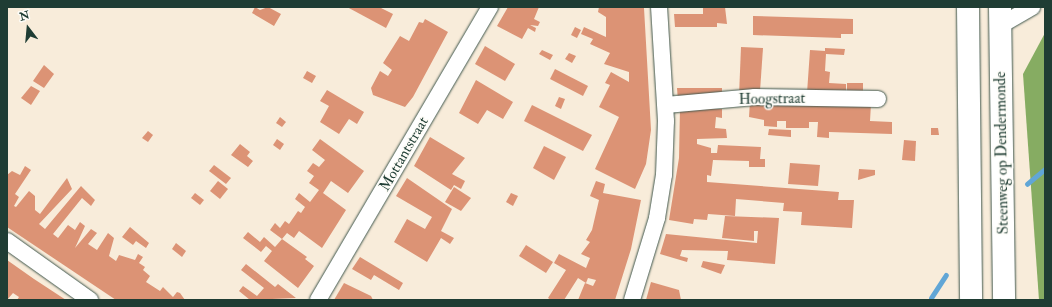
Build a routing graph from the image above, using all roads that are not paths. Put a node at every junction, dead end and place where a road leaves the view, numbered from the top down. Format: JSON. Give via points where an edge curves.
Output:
{"nodes":[{"id":1,"x":490,"y":7,"type":"edge"},
{"id":2,"x":659,"y":7,"type":"edge"},
{"id":3,"x":968,"y":7,"type":"edge"},
{"id":4,"x":1032,"y":7,"type":"edge"},
{"id":5,"x":1000,"y":16,"type":"edge"},
{"id":6,"x":878,"y":99,"type":"dead end"},
{"id":7,"x":666,"y":105,"type":"junction"},
{"id":8,"x":7,"y":241,"type":"edge"},
{"id":9,"x":90,"y":300,"type":"edge"},
{"id":10,"x":318,"y":300,"type":"edge"},
{"id":11,"x":632,"y":300,"type":"edge"},
{"id":12,"x":971,"y":300,"type":"edge"},
{"id":13,"x":1004,"y":300,"type":"edge"}],
"edges":[{"from":1,"to":10,"type":"street","name":"Mottantstraat"},
{"from":2,"to":7,"type":"street"},
{"from":3,"to":12,"type":"main road"},
{"from":4,"to":5,"type":"street"},
{"from":5,"to":13,"type":"main road","name":"Steenweg op Dendermonde"},
{"from":6,"to":7,"type":"street","name":"Hoogstraat","via":[[755,97]]},
{"from":7,"to":11,"type":"street","via":[[664,175],[657,218]]},
{"from":8,"to":9,"type":"street"}]}
